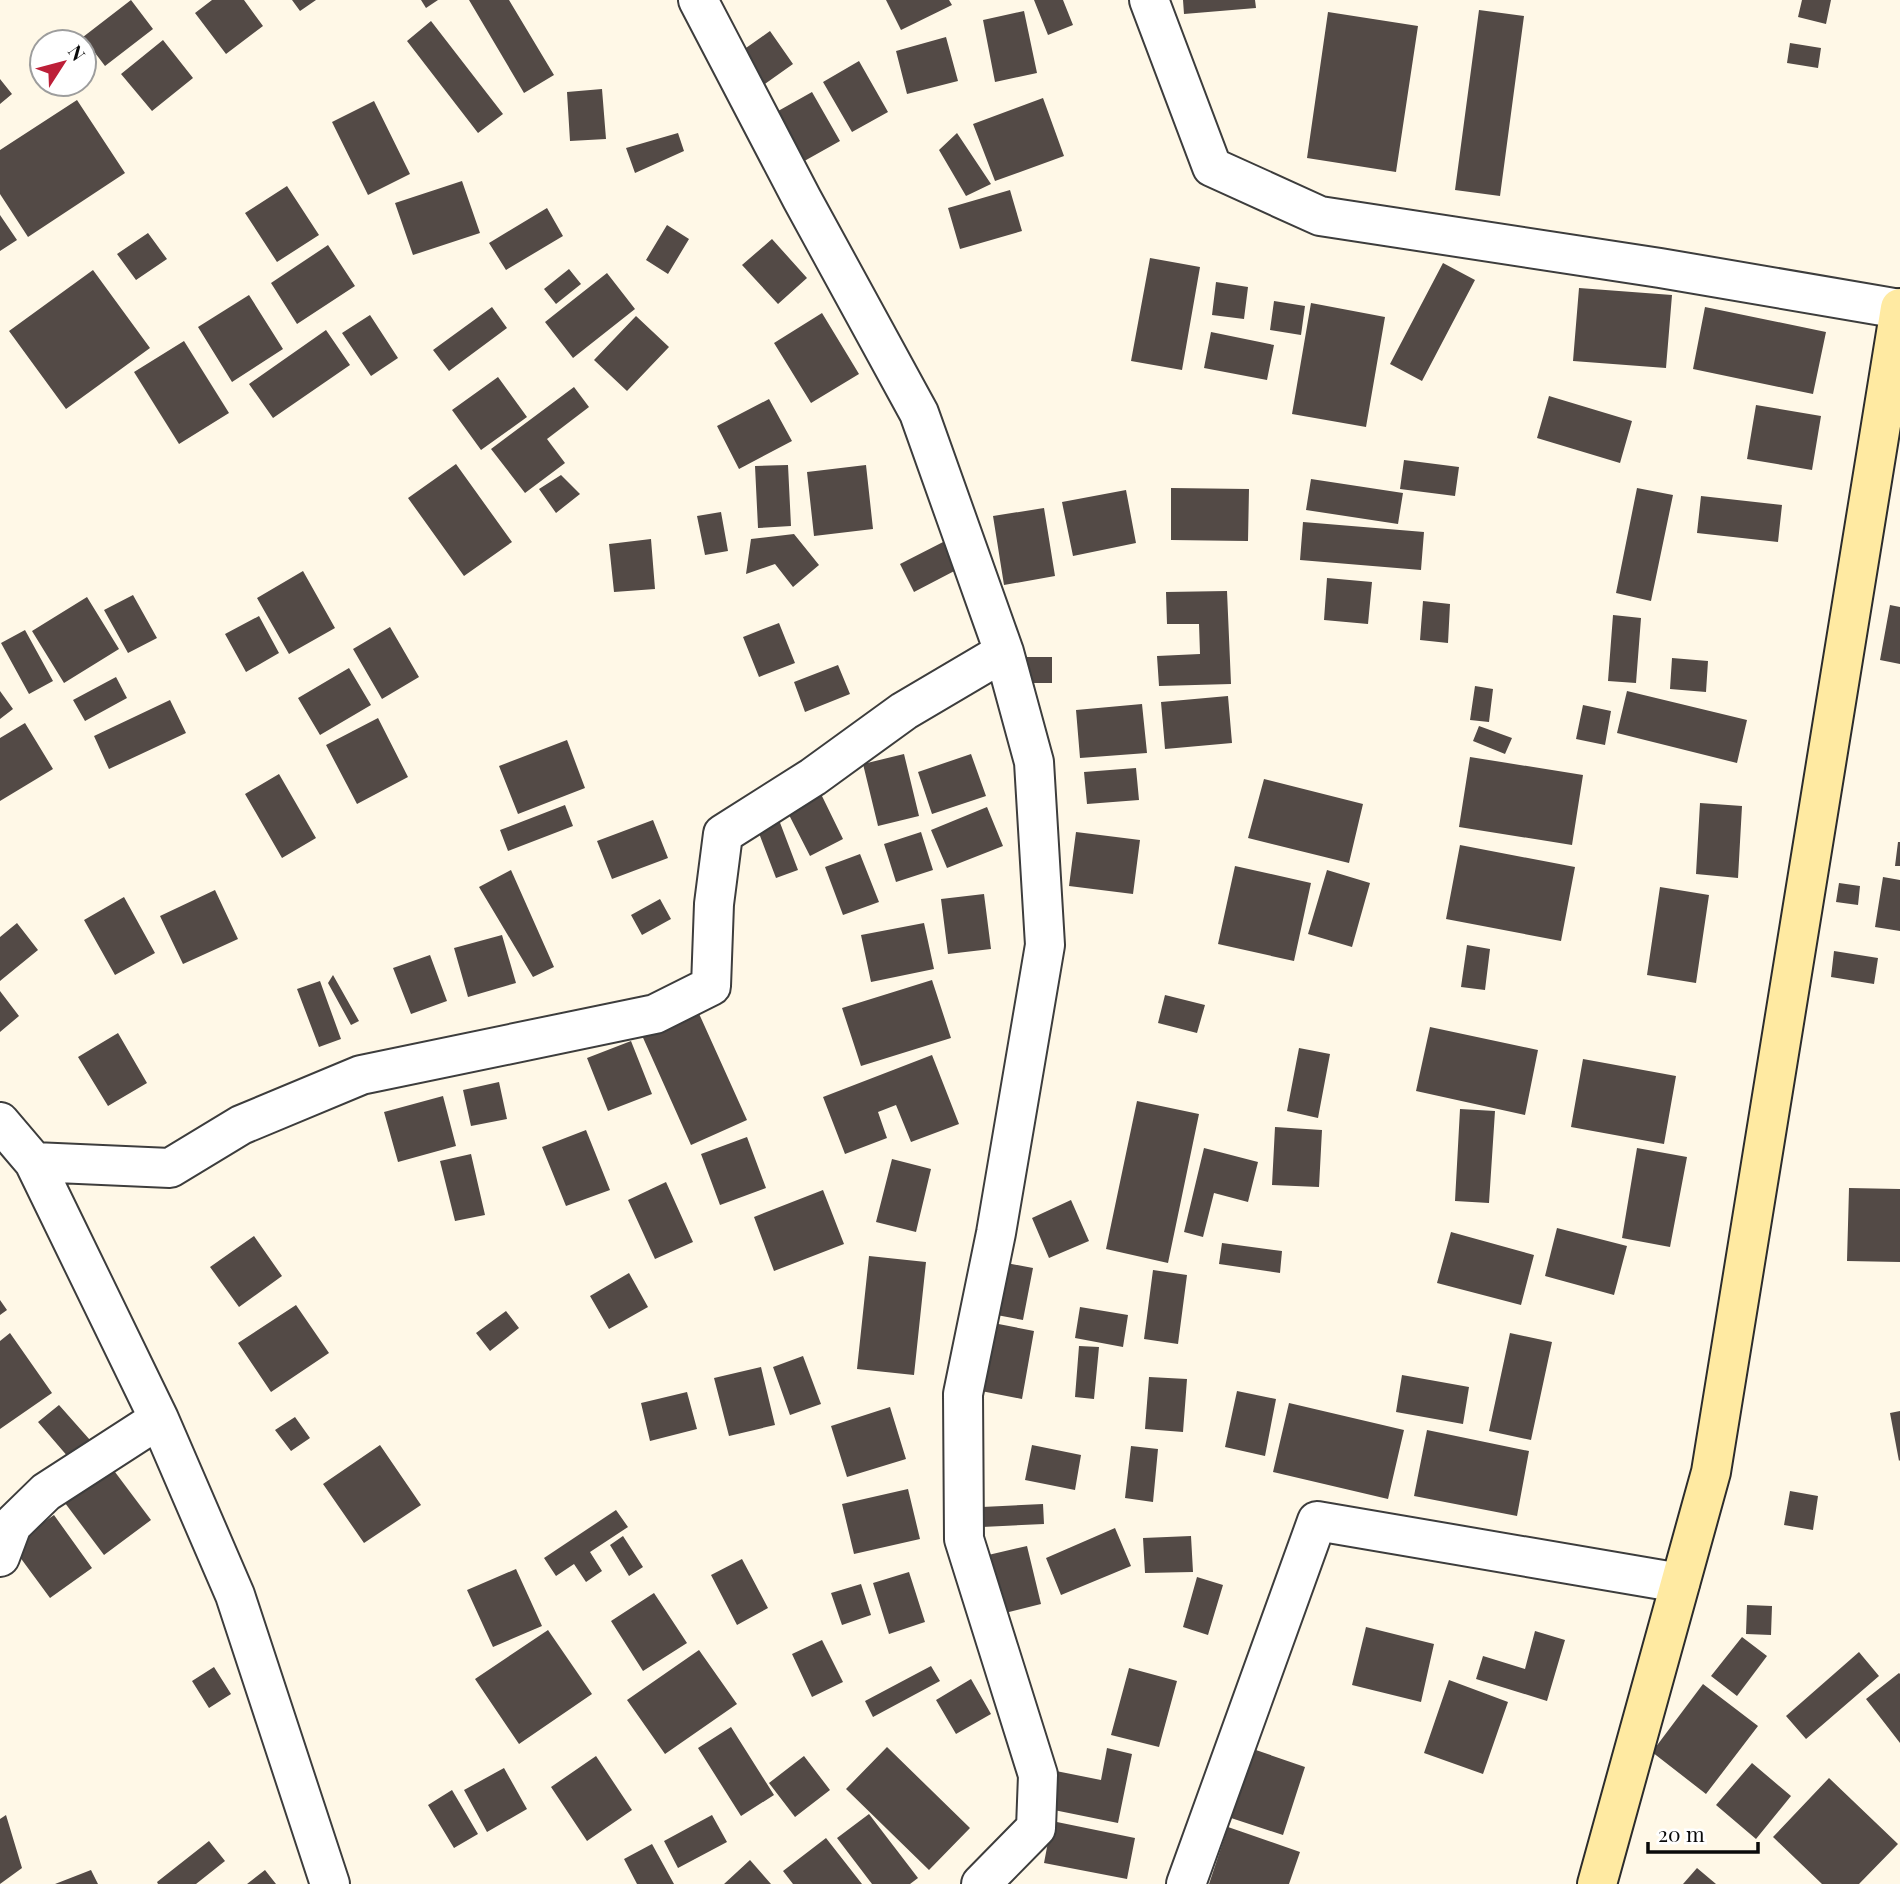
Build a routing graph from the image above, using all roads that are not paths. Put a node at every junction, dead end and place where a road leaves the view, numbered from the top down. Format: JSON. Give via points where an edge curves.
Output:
{"nodes":[{"id":1,"x":698,"y":0,"type":"edge"},
{"id":2,"x":1149,"y":0,"type":"edge"},
{"id":3,"x":1900,"y":309,"type":"edge"},
{"id":4,"x":1004,"y":652,"type":"junction"},
{"id":5,"x":0,"y":1122,"type":"edge"},
{"id":6,"x":34,"y":1162,"type":"junction"},
{"id":7,"x":159,"y":1419,"type":"junction"},
{"id":8,"x":0,"y":1557,"type":"edge"},
{"id":9,"x":1680,"y":1583,"type":"junction"},
{"id":10,"x":330,"y":1884,"type":"edge"},
{"id":11,"x":981,"y":1884,"type":"edge"},
{"id":12,"x":1186,"y":1884,"type":"edge"},
{"id":13,"x":1597,"y":1884,"type":"edge"}],
"edges":[{"from":1,"to":4,"type":"street","via":[[919,413]]},
{"from":2,"to":3,"type":"street","via":[[1212,167],[1320,216]]},
{"from":3,"to":9,"type":"main road","via":[[1711,1472]]},
{"from":4,"to":6,"type":"street","via":[[904,711],[723,834],[714,904],[712,986],[655,1014],[361,1075],[241,1125],[170,1168]]},
{"from":4,"to":11,"type":"street","via":[[1034,762],[1045,945],[996,1233],[963,1394],[964,1539],[1038,1775],[1036,1828]]},
{"from":5,"to":6,"type":"street"},
{"from":6,"to":7,"type":"street"},
{"from":7,"to":8,"type":"street","via":[[46,1492],[12,1525]]},
{"from":7,"to":10,"type":"street","via":[[235,1595]]},
{"from":9,"to":12,"type":"street","via":[[1317,1521]]},
{"from":9,"to":13,"type":"main road"}]}
